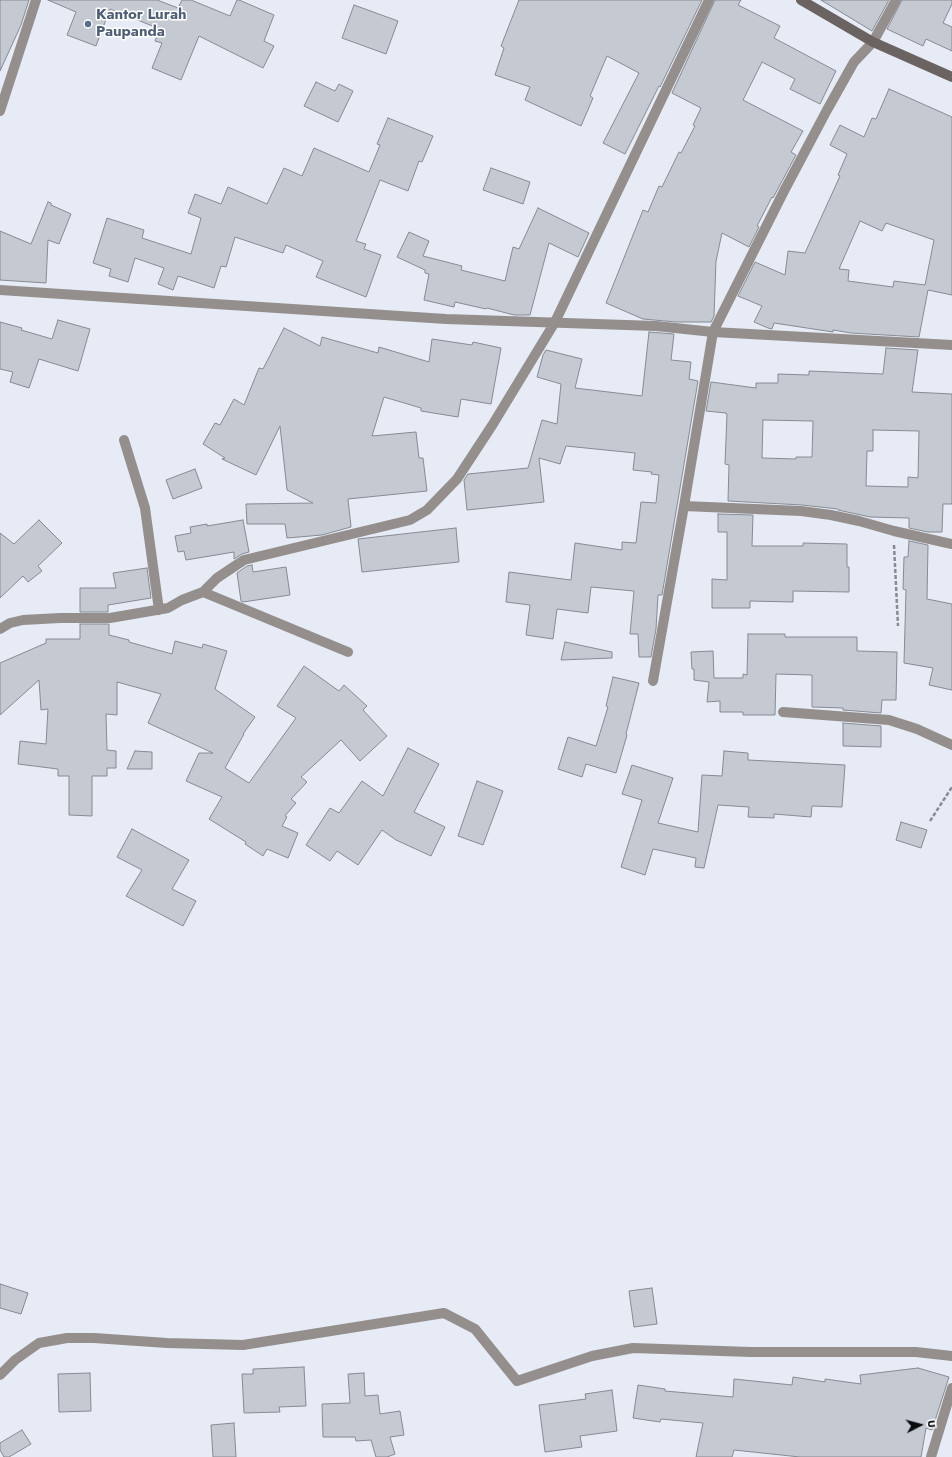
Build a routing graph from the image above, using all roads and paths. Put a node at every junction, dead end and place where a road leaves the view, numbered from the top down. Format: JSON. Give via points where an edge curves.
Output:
{"nodes":[{"id":1,"x":36,"y":0,"type":"edge"},
{"id":2,"x":709,"y":0,"type":"edge"},
{"id":3,"x":801,"y":0,"type":"edge"},
{"id":4,"x":896,"y":0,"type":"edge"},
{"id":5,"x":873,"y":42,"type":"junction"},
{"id":6,"x":952,"y":77,"type":"edge"},
{"id":7,"x":0,"y":111,"type":"edge"},
{"id":8,"x":0,"y":290,"type":"edge"},
{"id":9,"x":555,"y":322,"type":"junction"},
{"id":10,"x":712,"y":332,"type":"junction"},
{"id":11,"x":952,"y":345,"type":"edge"},
{"id":12,"x":124,"y":440,"type":"dead end"},
{"id":13,"x":684,"y":506,"type":"junction"},
{"id":14,"x":894,"y":531,"type":"junction"},
{"id":15,"x":952,"y":544,"type":"edge"},
{"id":16,"x":203,"y":592,"type":"junction"},
{"id":17,"x":159,"y":610,"type":"junction"},
{"id":18,"x":898,"y":626,"type":"dead end"},
{"id":19,"x":0,"y":629,"type":"edge"},
{"id":20,"x":348,"y":652,"type":"dead end"},
{"id":21,"x":653,"y":681,"type":"dead end"},
{"id":22,"x":783,"y":712,"type":"dead end"},
{"id":23,"x":952,"y":745,"type":"edge"},
{"id":24,"x":952,"y":787,"type":"edge"},
{"id":25,"x":930,"y":820,"type":"dead end"},
{"id":26,"x":952,"y":1356,"type":"edge"},
{"id":27,"x":0,"y":1375,"type":"edge"},
{"id":28,"x":952,"y":1388,"type":"edge"},
{"id":29,"x":931,"y":1457,"type":"edge"}],
"edges":[{"from":1,"to":7,"type":"street"},
{"from":2,"to":9,"type":"street"},
{"from":3,"to":5,"type":"street"},
{"from":4,"to":5,"type":"street"},
{"from":5,"to":6,"type":"street"},
{"from":5,"to":10,"type":"street","via":[[854,62],[827,110]]},
{"from":8,"to":9,"type":"street","via":[[446,319]]},
{"from":9,"to":10,"type":"street","via":[[656,326]]},
{"from":9,"to":16,"type":"street","via":[[457,479],[427,510],[410,520],[244,560],[217,578]]},
{"from":10,"to":11,"type":"street"},
{"from":10,"to":13,"type":"street"},
{"from":12,"to":17,"type":"street","via":[[145,508]]},
{"from":13,"to":14,"type":"street","via":[[801,511],[859,521]]},
{"from":13,"to":21,"type":"street"},
{"from":14,"to":15,"type":"street"},
{"from":14,"to":18,"type":"path"},
{"from":16,"to":17,"type":"street"},
{"from":16,"to":20,"type":"street"},
{"from":17,"to":19,"type":"street","via":[[110,618],[23,620]]},
{"from":22,"to":23,"type":"street","via":[[890,720]]},
{"from":24,"to":25,"type":"path"},
{"from":26,"to":27,"type":"street","via":[[916,1352],[751,1352],[633,1348],[592,1356],[517,1381],[475,1329],[444,1313],[243,1345],[67,1338],[39,1343],[15,1360]]},
{"from":28,"to":29,"type":"street"}]}
